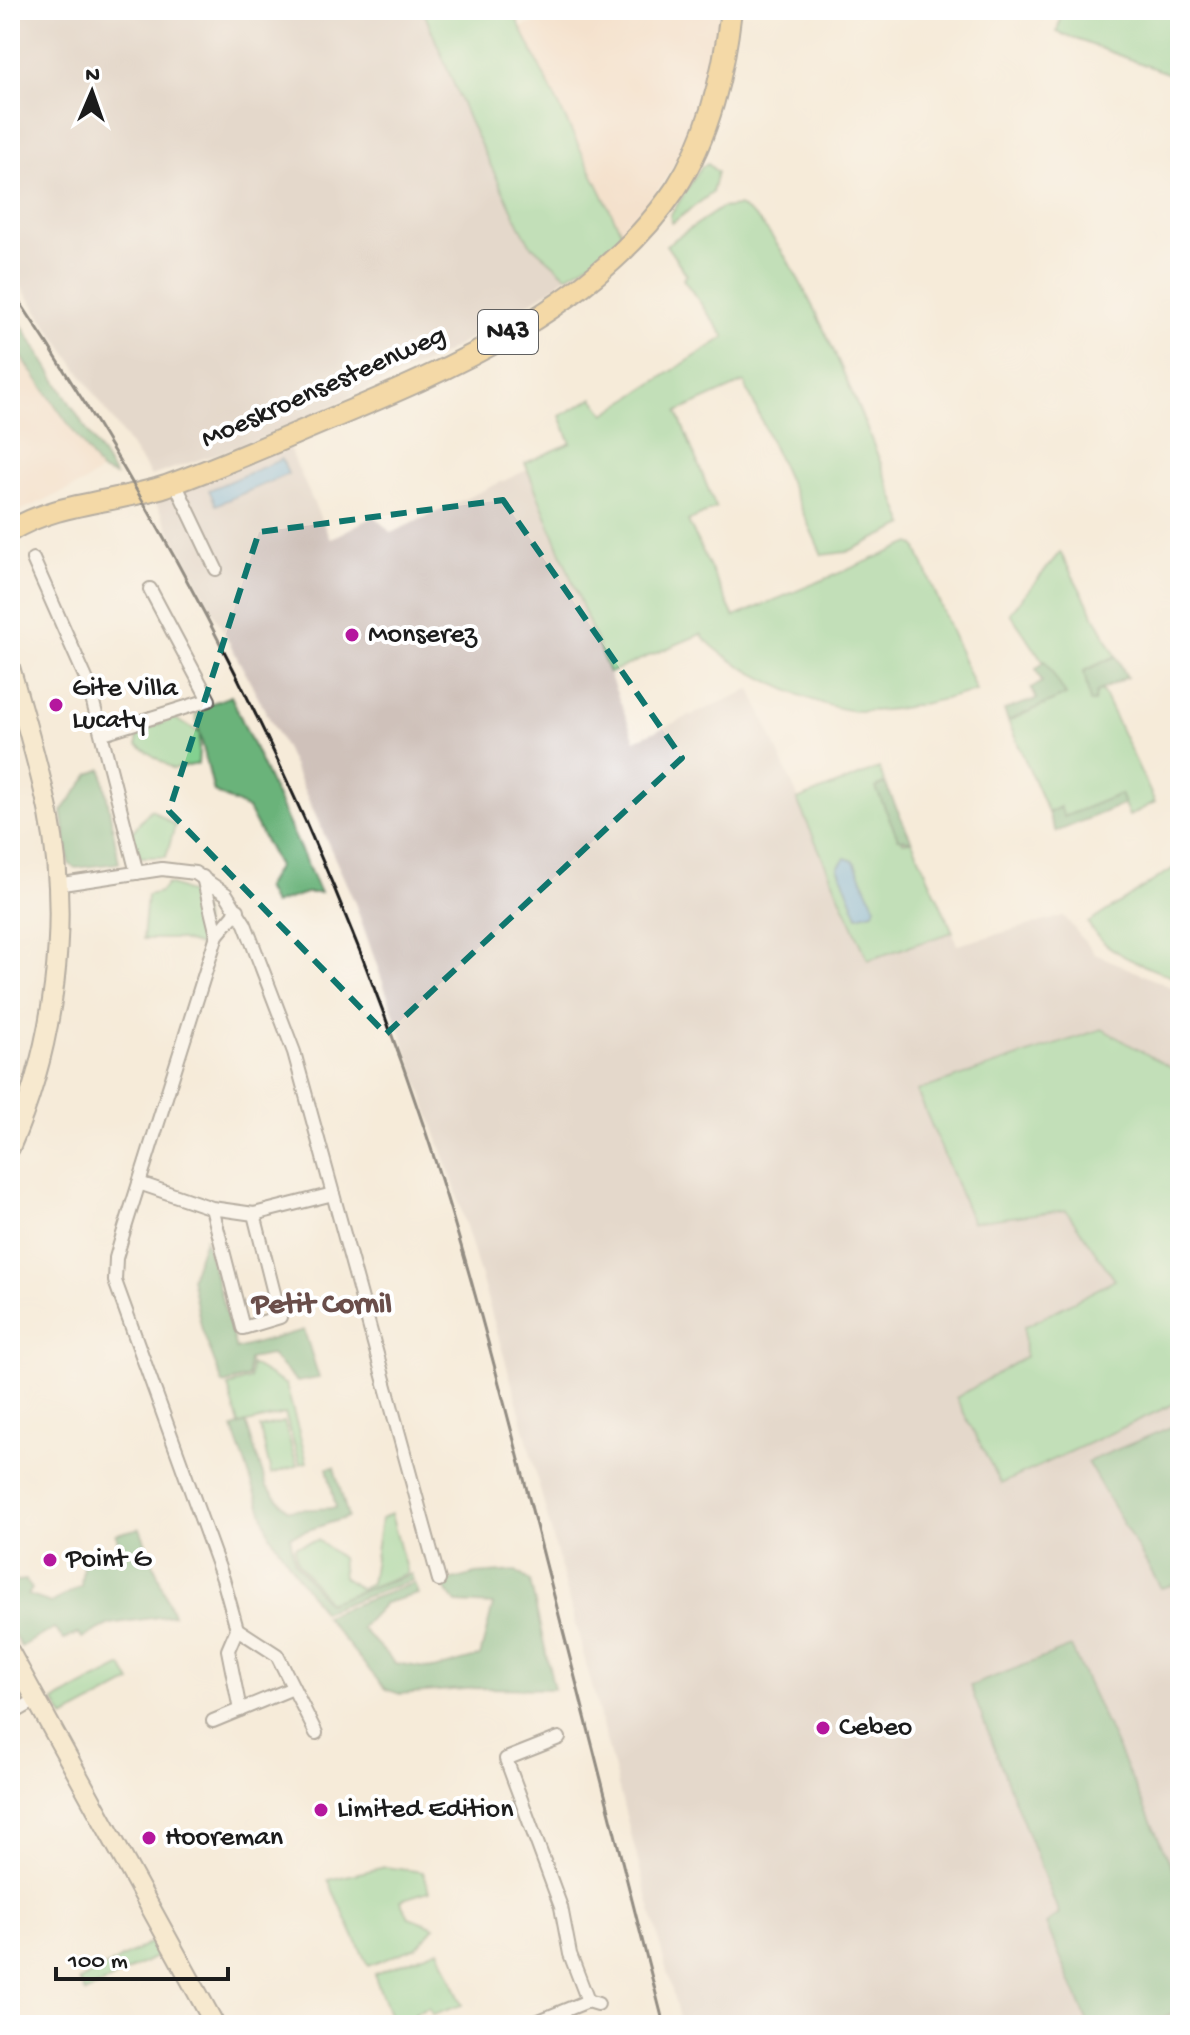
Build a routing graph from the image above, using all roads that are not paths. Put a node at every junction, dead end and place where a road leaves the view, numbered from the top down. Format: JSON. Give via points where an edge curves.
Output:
{"nodes":[{"id":1,"x":731,"y":10,"type":"edge"},
{"id":2,"x":175,"y":483,"type":"junction"},
{"id":3,"x":10,"y":531,"type":"edge"},
{"id":4,"x":33,"y":559,"type":"dead end"},
{"id":5,"x":216,"y":569,"type":"dead end"},
{"id":6,"x":150,"y":589,"type":"dead end"},
{"id":7,"x":10,"y":667,"type":"edge"},
{"id":8,"x":103,"y":733,"type":"junction"},
{"id":9,"x":137,"y":873,"type":"junction"},
{"id":10,"x":203,"y":877,"type":"junction"},
{"id":11,"x":56,"y":885,"type":"junction"},
{"id":12,"x":238,"y":910,"type":"junction"},
{"id":13,"x":217,"y":935,"type":"junction"},
{"id":14,"x":10,"y":1148,"type":"edge"},
{"id":15,"x":139,"y":1183,"type":"junction"},
{"id":16,"x":333,"y":1194,"type":"junction"},
{"id":17,"x":212,"y":1208,"type":"junction"},
{"id":18,"x":254,"y":1214,"type":"junction"},
{"id":19,"x":439,"y":1580,"type":"dead end"},
{"id":20,"x":237,"y":1629,"type":"junction"},
{"id":21,"x":10,"y":1652,"type":"edge"},
{"id":22,"x":293,"y":1688,"type":"junction"},
{"id":23,"x":36,"y":1700,"type":"junction"},
{"id":24,"x":240,"y":1710,"type":"junction"},
{"id":25,"x":10,"y":1715,"type":"edge"},
{"id":26,"x":213,"y":1721,"type":"dead end"},
{"id":27,"x":316,"y":1733,"type":"dead end"},
{"id":28,"x":559,"y":1738,"type":"dead end"},
{"id":29,"x":215,"y":2025,"type":"edge"},
{"id":30,"x":529,"y":2025,"type":"edge"}],
"edges":[{"from":1,"to":2,"type":"main road","name":"Moeskroensesteenweg","number":"N43","via":[[717,92],[695,149],[638,236],[603,269],[541,313],[415,382]]},
{"from":2,"to":3,"type":"main road","name":"Moeskroensesteenweg","number":"N43","via":[[43,514]]},
{"from":2,"to":5,"type":"street"},
{"from":4,"to":8,"type":"street","via":[[79,660]]},
{"from":6,"to":8,"type":"street","via":[[209,700]]},
{"from":7,"to":11,"type":"main road","via":[[50,817]]},
{"from":8,"to":9,"type":"street"},
{"from":9,"to":10,"type":"street","via":[[179,870]]},
{"from":9,"to":11,"type":"street"},
{"from":10,"to":12,"type":"street"},
{"from":10,"to":13,"type":"street"},
{"from":11,"to":14,"type":"main road","via":[[49,1012],[39,1065]]},
{"from":12,"to":13,"type":"street"},
{"from":12,"to":16,"type":"street","via":[[294,1052]]},
{"from":13,"to":15,"type":"street"},
{"from":15,"to":17,"type":"street"},
{"from":15,"to":20,"type":"street","via":[[116,1258],[115,1281]]},
{"from":16,"to":18,"type":"street"},
{"from":16,"to":19,"type":"street"},
{"from":17,"to":18,"type":"street"},
{"from":17,"to":18,"type":"street","via":[[243,1328],[280,1317]]},
{"from":20,"to":22,"type":"street","via":[[277,1655]]},
{"from":20,"to":24,"type":"street","via":[[228,1650]]},
{"from":21,"to":23,"type":"main road"},
{"from":22,"to":24,"type":"street"},
{"from":22,"to":27,"type":"street"},
{"from":23,"to":25,"type":"street"},
{"from":23,"to":29,"type":"main road"},
{"from":24,"to":26,"type":"street"},
{"from":28,"to":30,"type":"street","via":[[506,1759],[561,1907],[570,1954],[593,2003]]}]}
